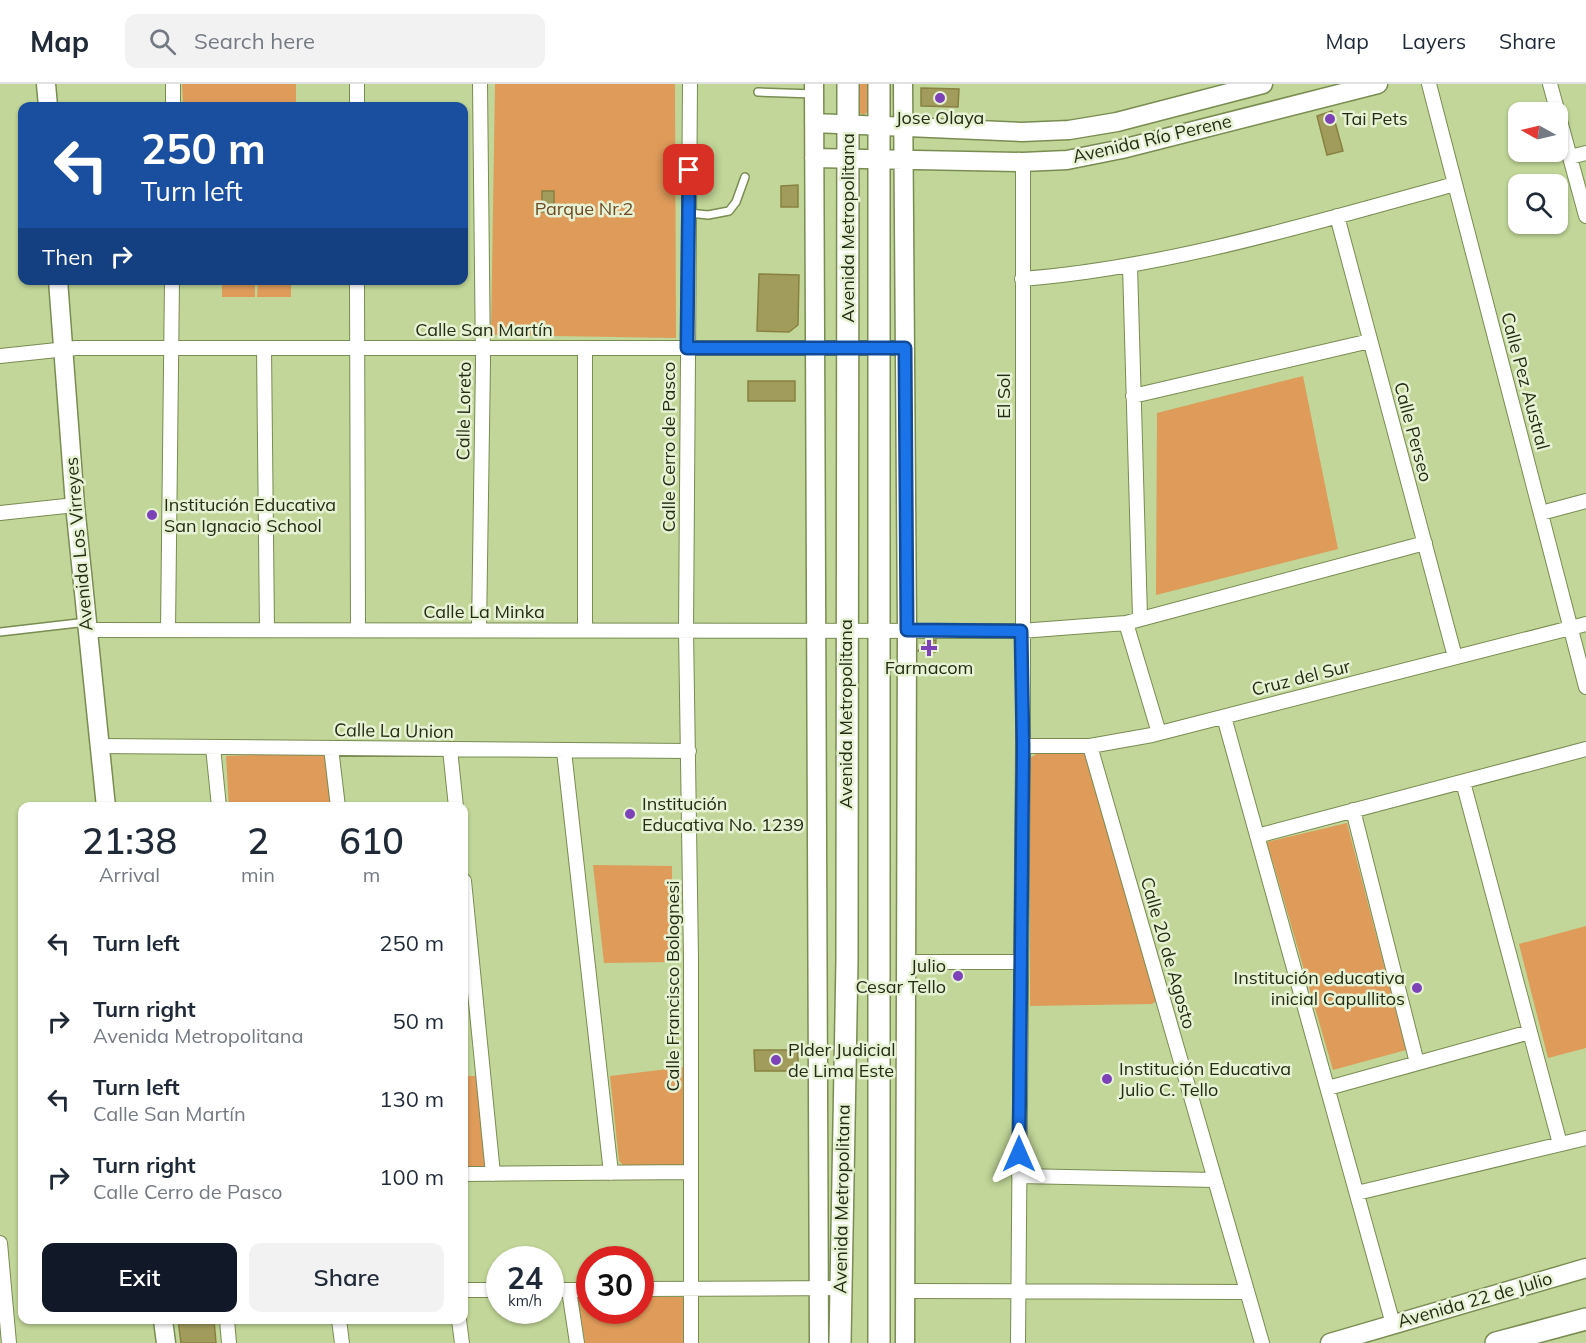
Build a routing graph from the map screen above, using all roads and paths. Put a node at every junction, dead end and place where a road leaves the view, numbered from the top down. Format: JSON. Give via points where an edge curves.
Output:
{"nodes":[{"id":1,"x":46,"y":84,"type":"edge"},
{"id":2,"x":173,"y":84,"type":"edge"},
{"id":3,"x":357,"y":84,"type":"edge"},
{"id":4,"x":480,"y":84,"type":"edge"},
{"id":5,"x":690,"y":84,"type":"edge"},
{"id":6,"x":848,"y":84,"type":"edge"},
{"id":7,"x":879,"y":84,"type":"edge"},
{"id":8,"x":903,"y":84,"type":"edge"},
{"id":9,"x":1263,"y":84,"type":"edge"},
{"id":10,"x":1378,"y":84,"type":"edge"},
{"id":11,"x":1429,"y":84,"type":"edge"},
{"id":12,"x":1550,"y":84,"type":"edge"},
{"id":13,"x":814,"y":89,"type":"edge"},
{"id":14,"x":758,"y":92,"type":"dead end"},
{"id":15,"x":48,"y":102,"type":"edge"},
{"id":16,"x":173,"y":102,"type":"edge"},
{"id":17,"x":357,"y":102,"type":"edge"},
{"id":18,"x":814,"y":123,"type":"junction"},
{"id":19,"x":849,"y":124,"type":"junction"},
{"id":20,"x":879,"y":126,"type":"junction"},
{"id":21,"x":903,"y":127,"type":"junction"},
{"id":22,"x":1586,"y":153,"type":"edge"},
{"id":23,"x":1570,"y":157,"type":"junction"},
{"id":24,"x":814,"y":158,"type":"junction"},
{"id":25,"x":849,"y":158,"type":"junction"},
{"id":26,"x":879,"y":159,"type":"junction"},
{"id":27,"x":904,"y":159,"type":"junction"},
{"id":28,"x":1023,"y":162,"type":"junction"},
{"id":29,"x":744,"y":177,"type":"dead end"},
{"id":30,"x":1455,"y":184,"type":"junction"},
{"id":31,"x":689,"y":213,"type":"junction"},
{"id":32,"x":1337,"y":216,"type":"junction"},
{"id":33,"x":1586,"y":216,"type":"edge"},
{"id":34,"x":1130,"y":266,"type":"junction"},
{"id":35,"x":1022,"y":279,"type":"junction"},
{"id":36,"x":58,"y":285,"type":"edge"},
{"id":37,"x":172,"y":285,"type":"edge"},
{"id":38,"x":357,"y":285,"type":"edge"},
{"id":39,"x":1370,"y":341,"type":"junction"},
{"id":40,"x":62,"y":348,"type":"junction"},
{"id":41,"x":172,"y":348,"type":"junction"},
{"id":42,"x":264,"y":348,"type":"junction"},
{"id":43,"x":357,"y":348,"type":"junction"},
{"id":44,"x":483,"y":348,"type":"junction"},
{"id":45,"x":585,"y":348,"type":"junction"},
{"id":46,"x":687,"y":348,"type":"junction"},
{"id":47,"x":814,"y":348,"type":"junction"},
{"id":48,"x":848,"y":348,"type":"junction"},
{"id":49,"x":880,"y":348,"type":"junction"},
{"id":50,"x":905,"y":348,"type":"junction"},
{"id":51,"x":0,"y":356,"type":"edge"},
{"id":52,"x":1133,"y":396,"type":"junction"},
{"id":53,"x":1586,"y":501,"type":"edge"},
{"id":54,"x":75,"y":505,"type":"junction"},
{"id":55,"x":0,"y":513,"type":"edge"},
{"id":56,"x":1540,"y":513,"type":"junction"},
{"id":57,"x":1425,"y":543,"type":"junction"},
{"id":58,"x":1140,"y":617,"type":"junction"},
{"id":59,"x":1126,"y":623,"type":"junction"},
{"id":60,"x":1586,"y":624,"type":"edge"},
{"id":61,"x":87,"y":626,"type":"junction"},
{"id":62,"x":1570,"y":628,"type":"junction"},
{"id":63,"x":585,"y":629,"type":"junction"},
{"id":64,"x":686,"y":629,"type":"junction"},
{"id":65,"x":817,"y":629,"type":"junction"},
{"id":66,"x":846,"y":629,"type":"junction"},
{"id":67,"x":881,"y":629,"type":"junction"},
{"id":68,"x":168,"y":630,"type":"junction"},
{"id":69,"x":267,"y":630,"type":"junction"},
{"id":70,"x":358,"y":630,"type":"junction"},
{"id":71,"x":479,"y":630,"type":"junction"},
{"id":72,"x":907,"y":630,"type":"junction"},
{"id":73,"x":1021,"y":631,"type":"junction"},
{"id":74,"x":0,"y":632,"type":"edge"},
{"id":75,"x":1455,"y":657,"type":"junction"},
{"id":76,"x":1586,"y":687,"type":"edge"},
{"id":77,"x":1224,"y":717,"type":"junction"},
{"id":78,"x":1159,"y":733,"type":"junction"},
{"id":79,"x":99,"y":746,"type":"junction"},
{"id":80,"x":1023,"y":746,"type":"junction"},
{"id":81,"x":1090,"y":746,"type":"junction"},
{"id":82,"x":213,"y":747,"type":"junction"},
{"id":83,"x":332,"y":748,"type":"junction"},
{"id":84,"x":450,"y":749,"type":"junction"},
{"id":85,"x":1586,"y":749,"type":"edge"},
{"id":86,"x":564,"y":751,"type":"junction"},
{"id":87,"x":689,"y":751,"type":"junction"},
{"id":88,"x":1463,"y":782,"type":"junction"},
{"id":89,"x":105,"y":802,"type":"edge"},
{"id":90,"x":218,"y":802,"type":"edge"},
{"id":91,"x":337,"y":802,"type":"edge"},
{"id":92,"x":455,"y":802,"type":"edge"},
{"id":93,"x":1353,"y":810,"type":"junction"},
{"id":94,"x":1257,"y":836,"type":"junction"},
{"id":95,"x":468,"y":920,"type":"edge"},
{"id":96,"x":905,"y":962,"type":"junction"},
{"id":97,"x":1020,"y":962,"type":"junction"},
{"id":98,"x":1530,"y":1032,"type":"junction"},
{"id":99,"x":1417,"y":1063,"type":"junction"},
{"id":100,"x":1328,"y":1088,"type":"junction"},
{"id":101,"x":1586,"y":1138,"type":"edge"},
{"id":102,"x":1560,"y":1144,"type":"junction"},
{"id":103,"x":691,"y":1172,"type":"junction"},
{"id":104,"x":493,"y":1173,"type":"junction"},
{"id":105,"x":611,"y":1173,"type":"junction"},
{"id":106,"x":468,"y":1174,"type":"edge"},
{"id":107,"x":1019,"y":1176,"type":"junction"},
{"id":108,"x":1215,"y":1180,"type":"junction"},
{"id":109,"x":1357,"y":1192,"type":"junction"},
{"id":110,"x":0,"y":1243,"type":"edge"},
{"id":111,"x":1,"y":1258,"type":"edge"},
{"id":112,"x":1586,"y":1268,"type":"edge"},
{"id":113,"x":654,"y":1289,"type":"edge"},
{"id":114,"x":692,"y":1289,"type":"junction"},
{"id":115,"x":830,"y":1289,"type":"junction"},
{"id":116,"x":468,"y":1290,"type":"edge"},
{"id":117,"x":486,"y":1290,"type":"edge"},
{"id":118,"x":564,"y":1290,"type":"edge"},
{"id":119,"x":569,"y":1290,"type":"junction"},
{"id":120,"x":576,"y":1290,"type":"edge"},
{"id":121,"x":904,"y":1291,"type":"junction"},
{"id":122,"x":1019,"y":1291,"type":"junction"},
{"id":123,"x":1247,"y":1292,"type":"junction"},
{"id":124,"x":1586,"y":1318,"type":"edge"},
{"id":125,"x":164,"y":1324,"type":"edge"},
{"id":126,"x":227,"y":1324,"type":"edge"},
{"id":127,"x":340,"y":1324,"type":"edge"},
{"id":128,"x":460,"y":1324,"type":"edge"},
{"id":129,"x":1393,"y":1324,"type":"junction"},
{"id":130,"x":9,"y":1343,"type":"edge"},
{"id":131,"x":166,"y":1343,"type":"edge"},
{"id":132,"x":229,"y":1343,"type":"edge"},
{"id":133,"x":342,"y":1343,"type":"edge"},
{"id":134,"x":462,"y":1343,"type":"edge"},
{"id":135,"x":577,"y":1343,"type":"edge"},
{"id":136,"x":691,"y":1343,"type":"edge"},
{"id":137,"x":819,"y":1343,"type":"edge"},
{"id":138,"x":840,"y":1343,"type":"edge"},
{"id":139,"x":879,"y":1343,"type":"edge"},
{"id":140,"x":905,"y":1343,"type":"edge"},
{"id":141,"x":1018,"y":1343,"type":"edge"},
{"id":142,"x":1262,"y":1343,"type":"edge"},
{"id":143,"x":1330,"y":1343,"type":"edge"},
{"id":144,"x":1496,"y":1343,"type":"edge"}],
"edges":[{"from":1,"to":15,"type":"street"},
{"from":2,"to":16,"type":"street"},
{"from":3,"to":17,"type":"street"},
{"from":4,"to":44,"type":"street","name":"Calle Loreto"},
{"from":5,"to":31,"type":"street","name":"Calle Cerro de Pasco"},
{"from":6,"to":19,"type":"main road","name":"Avenida Metropolitana"},
{"from":7,"to":20,"type":"main road","name":"Avenida Metropolitana"},
{"from":8,"to":21,"type":"street"},
{"from":9,"to":21,"type":"street","name":"Avenida Río Perene","via":[[1117,122],[1069,130]]},
{"from":10,"to":28,"type":"street","name":"Avenida Río Perene","via":[[1095,155]]},
{"from":11,"to":30,"type":"street","name":"Calle Pez Austral"},
{"from":12,"to":23,"type":"street"},
{"from":13,"to":14,"type":"lane"},
{"from":13,"to":18,"type":"street","name":"Avenida Metropolitana"},
{"from":18,"to":19,"type":"street","name":"Avenida Río Perene"},
{"from":18,"to":24,"type":"street","name":"Avenida Metropolitana"},
{"from":19,"to":20,"type":"street","name":"Avenida Río Perene"},
{"from":19,"to":25,"type":"main road","name":"Avenida Metropolitana"},
{"from":20,"to":21,"type":"street","name":"Avenida Río Perene"},
{"from":20,"to":26,"type":"main road","name":"Avenida Metropolitana"},
{"from":21,"to":27,"type":"street"},
{"from":22,"to":23,"type":"street"},
{"from":23,"to":33,"type":"street"},
{"from":24,"to":25,"type":"street","name":"Avenida Río Perene"},
{"from":24,"to":47,"type":"street","name":"Avenida Metropolitana"},
{"from":25,"to":26,"type":"street","name":"Avenida Río Perene"},
{"from":25,"to":48,"type":"main road","name":"Avenida Metropolitana"},
{"from":26,"to":27,"type":"street","name":"Avenida Río Perene"},
{"from":26,"to":49,"type":"main road","name":"Avenida Metropolitana"},
{"from":27,"to":28,"type":"street","name":"Avenida Río Perene"},
{"from":27,"to":50,"type":"street"},
{"from":28,"to":35,"type":"street","name":"El Sol"},
{"from":29,"to":31,"type":"lane","via":[[729,211]]},
{"from":30,"to":32,"type":"street"},
{"from":30,"to":56,"type":"street","name":"Calle Pez Austral"},
{"from":31,"to":46,"type":"street","name":"Calle Cerro de Pasco"},
{"from":32,"to":34,"type":"street"},
{"from":32,"to":39,"type":"street","name":"Calle Perseo"},
{"from":34,"to":35,"type":"street"},
{"from":34,"to":52,"type":"street"},
{"from":35,"to":73,"type":"street","name":"El Sol"},
{"from":36,"to":40,"type":"street","name":"Avenida Los Virreyes"},
{"from":37,"to":41,"type":"street"},
{"from":38,"to":43,"type":"street"},
{"from":39,"to":52,"type":"street"},
{"from":39,"to":57,"type":"street","name":"Calle Perseo"},
{"from":40,"to":41,"type":"street","name":"Calle San Martín"},
{"from":40,"to":51,"type":"street","name":"Calle San Martín"},
{"from":40,"to":54,"type":"street","name":"Avenida Los Virreyes"},
{"from":41,"to":42,"type":"street","name":"Calle San Martín"},
{"from":41,"to":68,"type":"street"},
{"from":42,"to":43,"type":"street","name":"Calle San Martín"},
{"from":42,"to":69,"type":"street"},
{"from":43,"to":44,"type":"street","name":"Calle San Martín"},
{"from":43,"to":70,"type":"street"},
{"from":44,"to":45,"type":"street","name":"Calle San Martín"},
{"from":44,"to":71,"type":"street","name":"Calle Loreto"},
{"from":45,"to":46,"type":"street","name":"Calle San Martín"},
{"from":45,"to":63,"type":"street"},
{"from":46,"to":47,"type":"street","name":"Calle San Martín"},
{"from":46,"to":64,"type":"street","name":"Calle Cerro de Pasco"},
{"from":47,"to":48,"type":"street","name":"Calle San Martín"},
{"from":47,"to":65,"type":"street","name":"Avenida Metropolitana"},
{"from":48,"to":49,"type":"street","name":"Calle San Martín"},
{"from":48,"to":66,"type":"main road","name":"Avenida Metropolitana"},
{"from":49,"to":50,"type":"street","name":"Calle San Martín"},
{"from":49,"to":67,"type":"main road","name":"Avenida Metropolitana"},
{"from":50,"to":72,"type":"street"},
{"from":52,"to":58,"type":"street"},
{"from":53,"to":56,"type":"street"},
{"from":54,"to":55,"type":"street"},
{"from":54,"to":61,"type":"street","name":"Avenida Los Virreyes"},
{"from":56,"to":62,"type":"street","name":"Calle Pez Austral"},
{"from":57,"to":58,"type":"street","name":"Calle La Minka"},
{"from":57,"to":75,"type":"street","name":"Calle Perseo"},
{"from":58,"to":59,"type":"street","name":"Calle La Minka"},
{"from":59,"to":73,"type":"street","name":"Calle La Minka"},
{"from":59,"to":78,"type":"street"},
{"from":60,"to":62,"type":"street","name":"Cruz del Sur"},
{"from":61,"to":68,"type":"street","name":"Calle La Minka"},
{"from":61,"to":74,"type":"lane"},
{"from":61,"to":79,"type":"street","name":"Avenida Los Virreyes"},
{"from":62,"to":75,"type":"street","name":"Cruz del Sur"},
{"from":62,"to":76,"type":"street","name":"Calle Pez Austral"},
{"from":63,"to":64,"type":"street","name":"Calle La Minka"},
{"from":63,"to":71,"type":"street","name":"Calle La Minka"},
{"from":64,"to":65,"type":"street","name":"Calle La Minka"},
{"from":64,"to":87,"type":"street","name":"Calle Francisco Bolognesi"},
{"from":65,"to":66,"type":"street","name":"Calle La Minka"},
{"from":65,"to":115,"type":"street","name":"Avenida Metropolitana"},
{"from":66,"to":67,"type":"street","name":"Calle La Minka"},
{"from":66,"to":115,"type":"main road","name":"Avenida Metropolitana","via":[[847,960]]},
{"from":67,"to":72,"type":"street","name":"Calle La Minka"},
{"from":67,"to":139,"type":"main road","name":"Avenida Metropolitana"},
{"from":68,"to":69,"type":"street","name":"Calle La Minka"},
{"from":69,"to":70,"type":"street","name":"Calle La Minka"},
{"from":70,"to":71,"type":"street","name":"Calle La Minka"},
{"from":72,"to":73,"type":"street","name":"Calle La Minka"},
{"from":72,"to":96,"type":"street"},
{"from":73,"to":80,"type":"street","name":"El Sol"},
{"from":75,"to":77,"type":"street","name":"Cruz del Sur"},
{"from":77,"to":78,"type":"street","name":"Cruz del Sur"},
{"from":77,"to":94,"type":"street"},
{"from":78,"to":81,"type":"street","name":"Cruz del Sur"},
{"from":79,"to":82,"type":"street","name":"Calle La Union"},
{"from":79,"to":89,"type":"street","name":"Avenida Los Virreyes"},
{"from":80,"to":81,"type":"street","name":"Cruz del Sur"},
{"from":80,"to":97,"type":"street","name":"El Sol"},
{"from":81,"to":108,"type":"street","name":"Calle 20 de Agosto"},
{"from":82,"to":83,"type":"street","name":"Calle La Union"},
{"from":82,"to":90,"type":"street"},
{"from":83,"to":84,"type":"street","name":"Calle La Union"},
{"from":83,"to":91,"type":"street"},
{"from":84,"to":86,"type":"street","name":"Calle La Union"},
{"from":84,"to":92,"type":"street"},
{"from":85,"to":88,"type":"street"},
{"from":86,"to":87,"type":"street","name":"Calle La Union"},
{"from":86,"to":105,"type":"street"},
{"from":87,"to":103,"type":"street","name":"Calle Francisco Bolognesi"},
{"from":88,"to":93,"type":"street"},
{"from":88,"to":98,"type":"street"},
{"from":93,"to":94,"type":"street"},
{"from":93,"to":99,"type":"street"},
{"from":94,"to":100,"type":"street"},
{"from":95,"to":104,"type":"street"},
{"from":96,"to":97,"type":"street"},
{"from":96,"to":121,"type":"street"},
{"from":97,"to":107,"type":"street","name":"El Sol"},
{"from":98,"to":99,"type":"street"},
{"from":98,"to":102,"type":"street"},
{"from":99,"to":100,"type":"street"},
{"from":100,"to":109,"type":"street"},
{"from":101,"to":102,"type":"street"},
{"from":102,"to":109,"type":"street"},
{"from":103,"to":105,"type":"street"},
{"from":103,"to":114,"type":"street","name":"Calle Francisco Bolognesi"},
{"from":104,"to":105,"type":"street"},
{"from":104,"to":106,"type":"street"},
{"from":107,"to":108,"type":"street"},
{"from":107,"to":122,"type":"street","name":"El Sol"},
{"from":108,"to":123,"type":"street","name":"Calle 20 de Agosto"},
{"from":109,"to":129,"type":"street"},
{"from":110,"to":111,"type":"street"},
{"from":111,"to":130,"type":"street"},
{"from":112,"to":129,"type":"street","name":"Avenida 22 de Julio"},
{"from":113,"to":114,"type":"street"},
{"from":114,"to":115,"type":"street"},
{"from":114,"to":136,"type":"street","name":"Calle Francisco Bolognesi"},
{"from":115,"to":137,"type":"street","name":"Avenida Metropolitana"},
{"from":115,"to":138,"type":"main road","name":"Avenida Metropolitana"},
{"from":116,"to":117,"type":"street"},
{"from":118,"to":119,"type":"street"},
{"from":119,"to":120,"type":"street"},
{"from":119,"to":135,"type":"street"},
{"from":121,"to":122,"type":"street"},
{"from":121,"to":140,"type":"street"},
{"from":122,"to":123,"type":"street"},
{"from":122,"to":141,"type":"street","name":"El Sol"},
{"from":123,"to":142,"type":"street","name":"Calle 20 de Agosto"},
{"from":124,"to":144,"type":"main road"},
{"from":125,"to":131,"type":"street"},
{"from":126,"to":132,"type":"street"},
{"from":127,"to":133,"type":"street"},
{"from":128,"to":134,"type":"street"},
{"from":129,"to":143,"type":"street","name":"Avenida 22 de Julio"}]}
